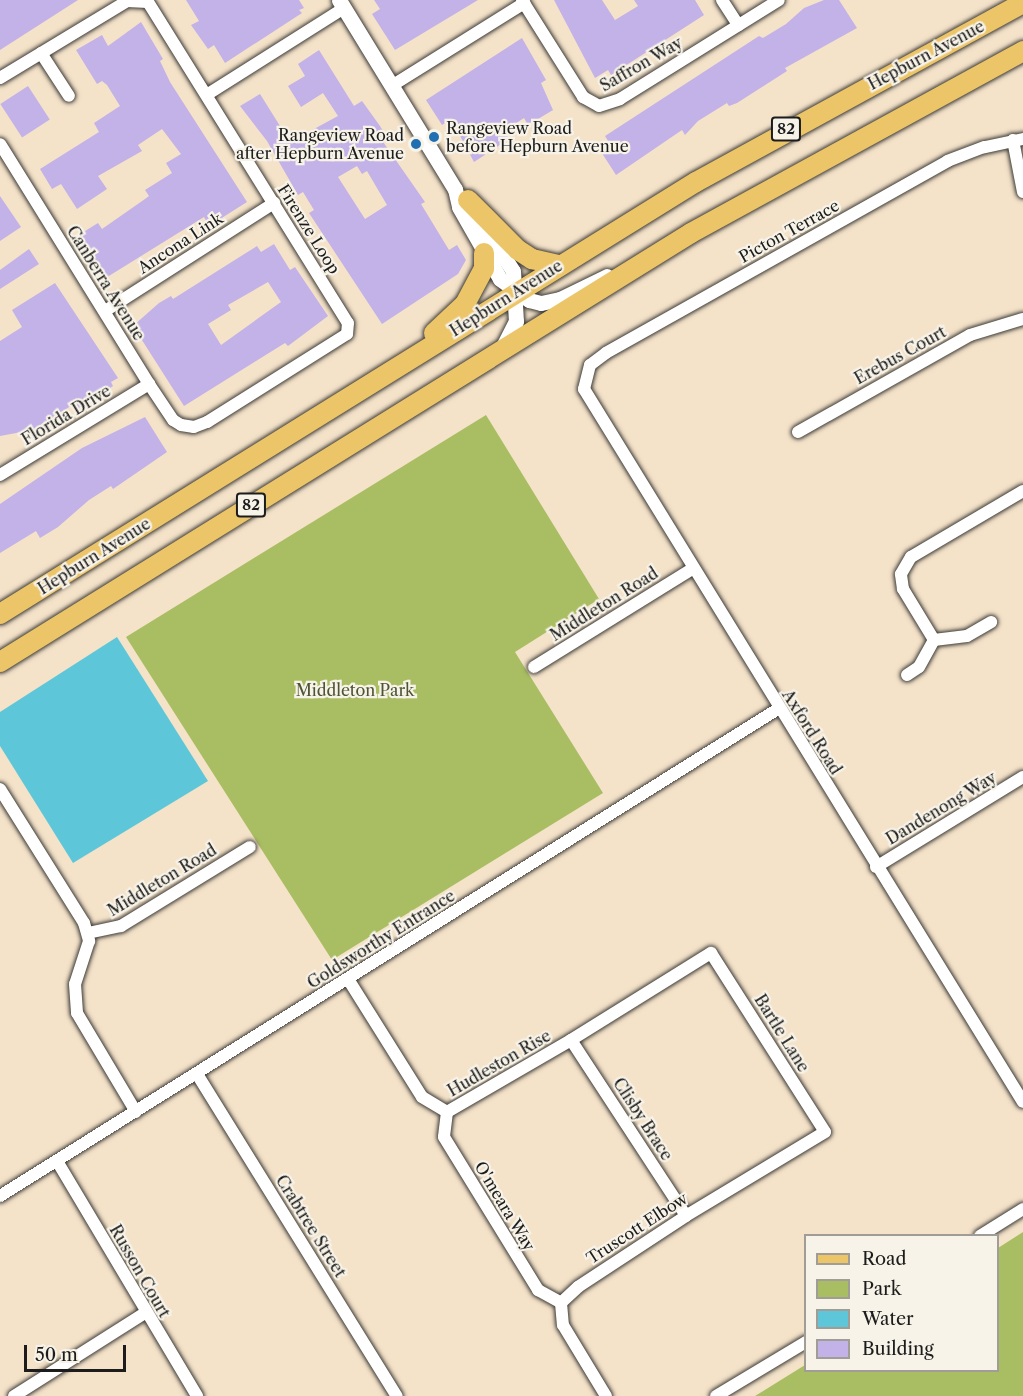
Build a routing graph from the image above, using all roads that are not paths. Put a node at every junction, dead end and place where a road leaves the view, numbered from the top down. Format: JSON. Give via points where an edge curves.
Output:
{"nodes":[{"id":1,"x":722,"y":0,"type":"edge"},
{"id":2,"x":779,"y":0,"type":"edge"},
{"id":3,"x":523,"y":2,"type":"edge"},
{"id":4,"x":1023,"y":3,"type":"edge"},
{"id":5,"x":341,"y":4,"type":"edge"},
{"id":6,"x":738,"y":25,"type":"junction"},
{"id":7,"x":1023,"y":51,"type":"edge"},
{"id":8,"x":41,"y":53,"type":"junction"},
{"id":9,"x":0,"y":78,"type":"edge"},
{"id":10,"x":393,"y":85,"type":"junction"},
{"id":11,"x":208,"y":94,"type":"junction"},
{"id":12,"x":69,"y":96,"type":"dead end"},
{"id":13,"x":1018,"y":140,"type":"edge"},
{"id":14,"x":0,"y":144,"type":"edge"},
{"id":15,"x":1023,"y":192,"type":"edge"},
{"id":16,"x":462,"y":195,"type":"junction"},
{"id":17,"x":274,"y":203,"type":"junction"},
{"id":18,"x":691,"y":233,"type":"junction"},
{"id":19,"x":484,"y":253,"type":"junction"},
{"id":20,"x":557,"y":266,"type":"junction"},
{"id":21,"x":516,"y":291,"type":"junction"},
{"id":22,"x":105,"y":311,"type":"junction"},
{"id":23,"x":1023,"y":319,"type":"edge"},
{"id":24,"x":501,"y":349,"type":"junction"},
{"id":25,"x":585,"y":375,"type":"joint"},
{"id":26,"x":381,"y":378,"type":"junction"},
{"id":27,"x":149,"y":384,"type":"junction"},
{"id":28,"x":194,"y":427,"type":"joint"},
{"id":29,"x":798,"y":432,"type":"dead end"},
{"id":30,"x":1,"y":471,"type":"edge"},
{"id":31,"x":1023,"y":491,"type":"edge"},
{"id":32,"x":692,"y":569,"type":"junction"},
{"id":33,"x":0,"y":614,"type":"edge"},
{"id":34,"x":991,"y":622,"type":"dead end"},
{"id":35,"x":934,"y":640,"type":"junction"},
{"id":36,"x":0,"y":662,"type":"edge"},
{"id":37,"x":534,"y":667,"type":"dead end"},
{"id":38,"x":906,"y":675,"type":"dead end"},
{"id":39,"x":778,"y":710,"type":"junction"},
{"id":40,"x":1023,"y":777,"type":"edge"},
{"id":41,"x":0,"y":789,"type":"edge"},
{"id":42,"x":250,"y":847,"type":"dead end"},
{"id":43,"x":876,"y":867,"type":"junction"},
{"id":44,"x":88,"y":933,"type":"junction"},
{"id":45,"x":711,"y":953,"type":"joint"},
{"id":46,"x":348,"y":979,"type":"junction"},
{"id":47,"x":572,"y":1040,"type":"junction"},
{"id":48,"x":197,"y":1074,"type":"junction"},
{"id":49,"x":1023,"y":1102,"type":"edge"},
{"id":50,"x":136,"y":1112,"type":"junction"},
{"id":51,"x":447,"y":1112,"type":"junction"},
{"id":52,"x":825,"y":1132,"type":"joint"},
{"id":53,"x":57,"y":1161,"type":"junction"},
{"id":54,"x":0,"y":1196,"type":"edge"},
{"id":55,"x":1023,"y":1209,"type":"edge"},
{"id":56,"x":686,"y":1215,"type":"junction"},
{"id":57,"x":983,"y":1234,"type":"edge"},
{"id":58,"x":561,"y":1303,"type":"junction"},
{"id":59,"x":145,"y":1313,"type":"junction"},
{"id":60,"x":804,"y":1343,"type":"edge"},
{"id":61,"x":14,"y":1396,"type":"edge"},
{"id":62,"x":197,"y":1396,"type":"edge"},
{"id":63,"x":397,"y":1396,"type":"edge"},
{"id":64,"x":606,"y":1396,"type":"edge"},
{"id":65,"x":716,"y":1396,"type":"edge"}],
"edges":[{"from":1,"to":6,"type":"street"},
{"from":2,"to":6,"type":"street","name":"Saffron Way"},
{"from":3,"to":6,"type":"street","name":"Saffron Way","via":[[583,98],[599,106],[620,99]]},
{"from":3,"to":10,"type":"street"},
{"from":4,"to":20,"type":"main road","name":"Hepburn Avenue","number":"82","via":[[777,134]]},
{"from":5,"to":10,"type":"street"},
{"from":5,"to":11,"type":"street"},
{"from":7,"to":18,"type":"main road","number":"82"},
{"from":8,"to":9,"type":"street","name":"Firenze Loop"},
{"from":8,"to":11,"type":"street","name":"Firenze Loop","via":[[127,1],[148,2]]},
{"from":8,"to":12,"type":"street"},
{"from":10,"to":16,"type":"street"},
{"from":11,"to":17,"type":"street","name":"Firenze Loop"},
{"from":13,"to":15,"type":"street"},
{"from":13,"to":25,"type":"street","name":"Picton Terrace","via":[[948,161],[606,353],[590,365]]},
{"from":14,"to":22,"type":"street","name":"Canberra Avenue"},
{"from":16,"to":19,"type":"street","via":[[459,207]]},
{"from":16,"to":20,"type":"main road","via":[[518,250],[532,259]]},
{"from":16,"to":21,"type":"street","via":[[513,271]]},
{"from":17,"to":22,"type":"street","name":"Ancona Link"},
{"from":17,"to":28,"type":"street","name":"Firenze Loop","via":[[348,323],[347,334]]},
{"from":18,"to":21,"type":"street","via":[[560,299],[535,302]]},
{"from":18,"to":24,"type":"main road","number":"82"},
{"from":19,"to":21,"type":"street","via":[[500,279]]},
{"from":19,"to":26,"type":"main road","via":[[484,270],[465,304]]},
{"from":20,"to":21,"type":"main road","name":"Hepburn Avenue","number":"82"},
{"from":21,"to":24,"type":"street","via":[[516,321]]},
{"from":21,"to":26,"type":"main road","name":"Hepburn Avenue","number":"82"},
{"from":22,"to":27,"type":"street","name":"Canberra Avenue"},
{"from":23,"to":29,"type":"street","name":"Erebus Court","via":[[970,335]]},
{"from":24,"to":36,"type":"main road","number":"82"},
{"from":25,"to":32,"type":"street","name":"Axford Road","via":[[588,400]]},
{"from":26,"to":33,"type":"main road","name":"Hepburn Avenue","number":"82"},
{"from":27,"to":28,"type":"street","name":"Canberra Avenue","via":[[173,420]]},
{"from":27,"to":30,"type":"street","name":"Florida Drive"},
{"from":31,"to":35,"type":"street","via":[[911,557],[902,574],[903,589]]},
{"from":32,"to":37,"type":"street","name":"Middleton Road"},
{"from":32,"to":39,"type":"street","name":"Axford Road"},
{"from":34,"to":35,"type":"street","via":[[968,636]]},
{"from":35,"to":38,"type":"street","via":[[919,667]]},
{"from":39,"to":43,"type":"street","name":"Axford Road"},
{"from":39,"to":46,"type":"street","name":"Goldsworthy Entrance"},
{"from":40,"to":43,"type":"street","name":"Dandenong Way"},
{"from":41,"to":44,"type":"street"},
{"from":42,"to":44,"type":"street","name":"Middleton Road","via":[[121,926]]},
{"from":43,"to":49,"type":"street","name":"Axford Road"},
{"from":44,"to":50,"type":"street","via":[[87,953],[74,991],[77,1013]]},
{"from":45,"to":47,"type":"street","name":"Hudleston Rise"},
{"from":45,"to":52,"type":"street","name":"Bartle Lane"},
{"from":46,"to":48,"type":"street","name":"Goldsworthy Entrance"},
{"from":46,"to":51,"type":"street","name":"Hudleston Rise","via":[[422,1097]]},
{"from":47,"to":51,"type":"street","name":"Hudleston Rise"},
{"from":47,"to":56,"type":"street","name":"Clisby Brace"},
{"from":48,"to":50,"type":"street","name":"Goldsworthy Entrance"},
{"from":48,"to":63,"type":"street","name":"Crabtree Street"},
{"from":50,"to":53,"type":"street","name":"Goldsworthy Entrance"},
{"from":51,"to":58,"type":"street","name":"O'meara Way","via":[[444,1137],[538,1290]]},
{"from":52,"to":56,"type":"street","name":"Truscott Elbow"},
{"from":53,"to":54,"type":"street","name":"Goldsworthy Entrance"},
{"from":53,"to":59,"type":"street","name":"Russon Court"},
{"from":55,"to":57,"type":"street"},
{"from":56,"to":58,"type":"street","name":"Truscott Elbow","via":[[578,1287]]},
{"from":58,"to":64,"type":"street","via":[[563,1325]]},
{"from":59,"to":61,"type":"street"},
{"from":59,"to":62,"type":"street","name":"Russon Court"},
{"from":60,"to":65,"type":"street"}]}
